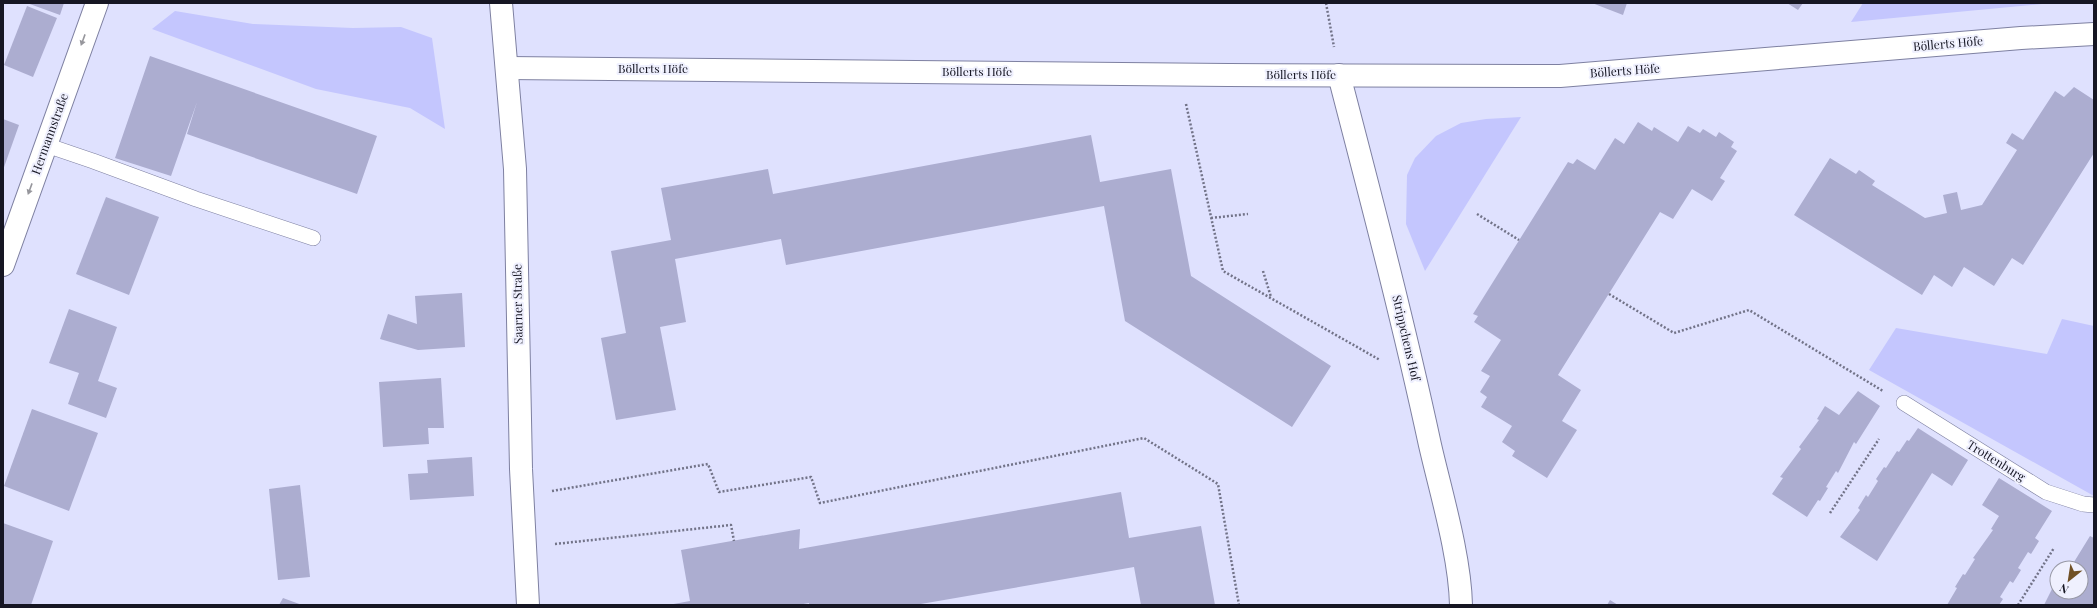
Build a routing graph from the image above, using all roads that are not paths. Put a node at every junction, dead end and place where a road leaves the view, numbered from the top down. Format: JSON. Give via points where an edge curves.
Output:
{"nodes":[{"id":1,"x":97,"y":3,"type":"edge"},
{"id":2,"x":501,"y":3,"type":"edge"},
{"id":3,"x":2094,"y":34,"type":"edge"},
{"id":4,"x":506,"y":68,"type":"junction"},
{"id":5,"x":1339,"y":75,"type":"junction"},
{"id":6,"x":46,"y":145,"type":"junction"},
{"id":7,"x":313,"y":238,"type":"dead end"},
{"id":8,"x":3,"y":265,"type":"edge"},
{"id":9,"x":1904,"y":403,"type":"road end"},
{"id":10,"x":2094,"y":505,"type":"edge"},
{"id":11,"x":528,"y":605,"type":"edge"},
{"id":12,"x":1460,"y":605,"type":"edge"}],
"edges":[{"from":1,"to":6,"type":"street","name":"Hermannstraße","one_way":true},
{"from":2,"to":4,"type":"street","name":"Saarner Straße"},
{"from":3,"to":5,"type":"street","name":"Böllerts Höfe","via":[[2014,38],[1560,76]]},
{"from":4,"to":5,"type":"street","name":"Böllerts Höfe"},
{"from":4,"to":11,"type":"street","name":"Saarner Straße","via":[[515,169]]},
{"from":5,"to":12,"type":"street","name":"Strippchens Hof","via":[[1388,261],[1416,381],[1454,554]]},
{"from":6,"to":7,"type":"lane"},
{"from":6,"to":8,"type":"street","name":"Hermannstraße","one_way":true},
{"from":9,"to":10,"type":"lane","name":"Trottenburg","via":[[2046,492]]}]}
